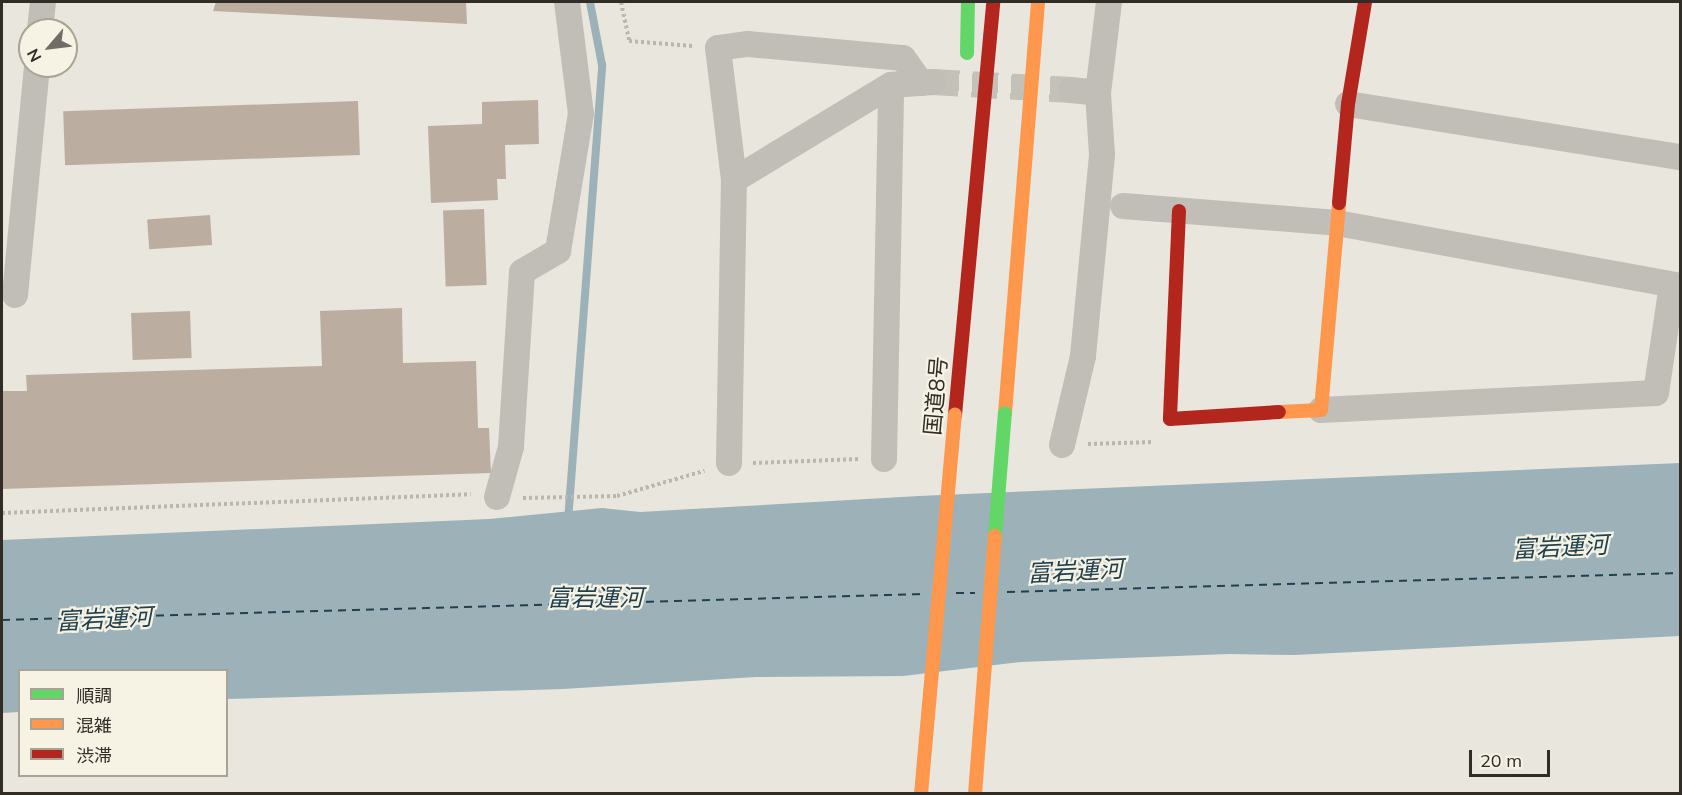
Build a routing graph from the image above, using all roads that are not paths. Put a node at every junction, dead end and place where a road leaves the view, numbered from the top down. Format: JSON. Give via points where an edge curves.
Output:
{"nodes":[{"id":1,"x":43,"y":2,"type":"edge"},
{"id":2,"x":567,"y":2,"type":"edge"},
{"id":3,"x":968,"y":2,"type":"edge"},
{"id":4,"x":993,"y":2,"type":"edge"},
{"id":5,"x":1040,"y":2,"type":"edge"},
{"id":6,"x":1109,"y":2,"type":"edge"},
{"id":7,"x":1365,"y":2,"type":"edge"},
{"id":8,"x":41,"y":18,"type":"edge"},
{"id":9,"x":967,"y":64,"type":"dead end"},
{"id":10,"x":36,"y":78,"type":"edge"},
{"id":11,"x":891,"y":85,"type":"junction"},
{"id":12,"x":1071,"y":90,"type":"tunnel mouth"},
{"id":13,"x":1098,"y":93,"type":"junction"},
{"id":14,"x":1348,"y":104,"type":"junction"},
{"id":15,"x":1680,"y":157,"type":"edge"},
{"id":16,"x":734,"y":180,"type":"junction"},
{"id":17,"x":1123,"y":206,"type":"dead end"},
{"id":18,"x":1179,"y":211,"type":"junction"},
{"id":19,"x":958,"y":214,"type":"dead end"},
{"id":20,"x":1337,"y":223,"type":"junction"},
{"id":21,"x":1676,"y":285,"type":"edge"},
{"id":22,"x":15,"y":295,"type":"dead end"},
{"id":23,"x":959,"y":373,"type":"junction"},
{"id":24,"x":1321,"y":410,"type":"junction"},
{"id":25,"x":1062,"y":445,"type":"road end"},
{"id":26,"x":884,"y":459,"type":"road end"},
{"id":27,"x":729,"y":464,"type":"road end"},
{"id":28,"x":502,"y":497,"type":"road end"},
{"id":29,"x":921,"y":794,"type":"edge"},
{"id":30,"x":975,"y":794,"type":"edge"}],
"edges":[{"from":1,"to":8,"type":"street"},
{"from":2,"to":28,"type":"street","via":[[582,114],[558,251],[522,272],[511,447]]},
{"from":3,"to":9,"type":"main road"},
{"from":4,"to":23,"type":"main road","name":"国道8号"},
{"from":5,"to":30,"type":"main road","bridge":true},
{"from":6,"to":13,"type":"street"},
{"from":7,"to":14,"type":"main road"},
{"from":10,"to":22,"type":"street"},
{"from":11,"to":16,"type":"street"},
{"from":11,"to":16,"type":"street","via":[[927,83],[903,58],[748,44],[718,48]]},
{"from":11,"to":26,"type":"street"},
{"from":12,"to":13,"type":"street"},
{"from":13,"to":25,"type":"street","via":[[1102,154],[1083,356]]},
{"from":14,"to":15,"type":"street"},
{"from":14,"to":20,"type":"main road"},
{"from":16,"to":27,"type":"street"},
{"from":17,"to":18,"type":"street"},
{"from":18,"to":20,"type":"street"},
{"from":18,"to":24,"type":"main road","via":[[1170,419]]},
{"from":19,"to":23,"type":"main road"},
{"from":20,"to":21,"type":"street"},
{"from":20,"to":24,"type":"main road"},
{"from":21,"to":24,"type":"street","via":[[1656,393]]},
{"from":23,"to":29,"type":"main road","name":"国道8号","bridge":true}]}
